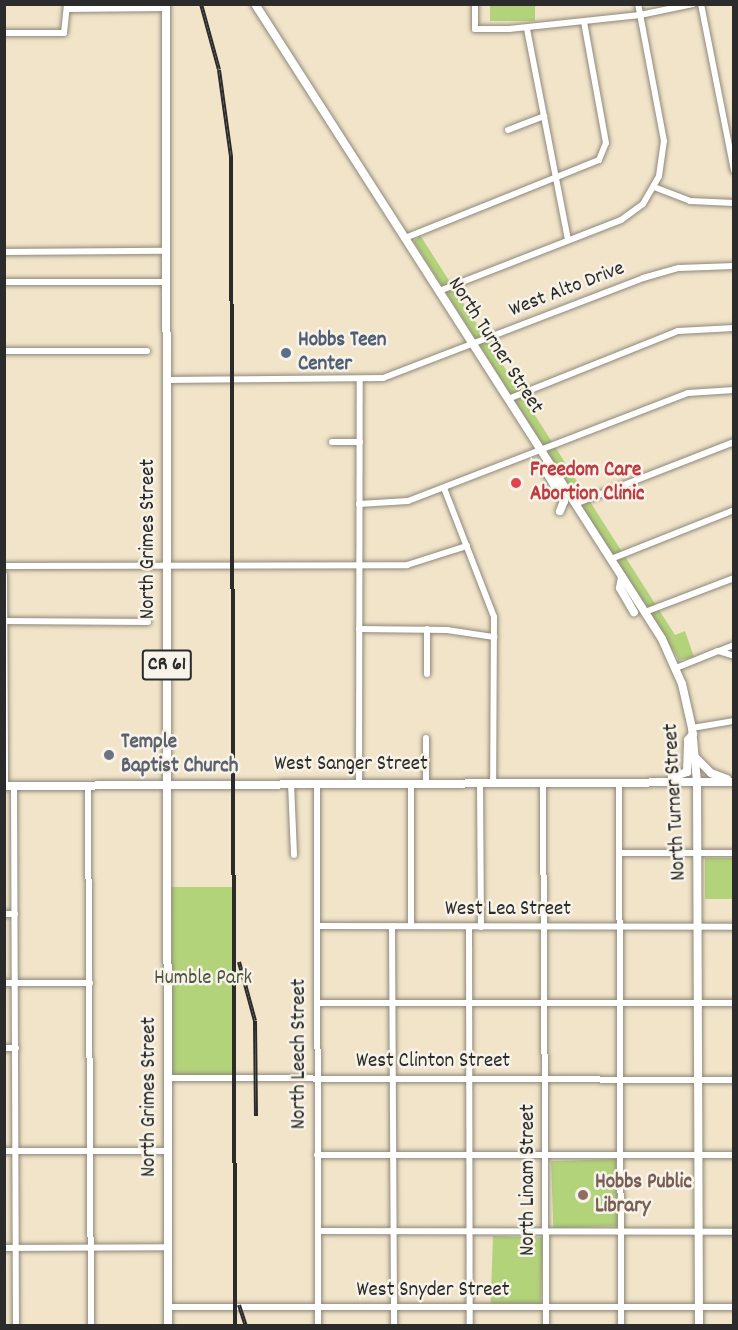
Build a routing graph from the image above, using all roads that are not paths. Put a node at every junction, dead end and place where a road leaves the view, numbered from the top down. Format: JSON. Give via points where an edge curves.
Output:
{"nodes":[{"id":1,"x":255,"y":4,"type":"edge"},
{"id":2,"x":475,"y":4,"type":"edge"},
{"id":3,"x":638,"y":4,"type":"edge"},
{"id":4,"x":693,"y":4,"type":"edge"},
{"id":5,"x":701,"y":4,"type":"edge"},
{"id":6,"x":166,"y":6,"type":"edge"},
{"id":7,"x":67,"y":7,"type":"edge"},
{"id":8,"x":640,"y":15,"type":"junction"},
{"id":9,"x":584,"y":22,"type":"junction"},
{"id":10,"x":527,"y":29,"type":"junction"},
{"id":11,"x":4,"y":33,"type":"edge"},
{"id":12,"x":544,"y":116,"type":"junction"},
{"id":13,"x":508,"y":130,"type":"dead end"},
{"id":14,"x":734,"y":171,"type":"edge"},
{"id":15,"x":556,"y":178,"type":"junction"},
{"id":16,"x":654,"y":187,"type":"junction"},
{"id":17,"x":734,"y":203,"type":"edge"},
{"id":18,"x":405,"y":238,"type":"junction"},
{"id":19,"x":568,"y":240,"type":"junction"},
{"id":20,"x":166,"y":251,"type":"junction"},
{"id":21,"x":4,"y":252,"type":"edge"},
{"id":22,"x":734,"y":266,"type":"edge"},
{"id":23,"x":4,"y":282,"type":"edge"},
{"id":24,"x":167,"y":282,"type":"junction"},
{"id":25,"x":439,"y":291,"type":"junction"},
{"id":26,"x":734,"y":328,"type":"edge"},
{"id":27,"x":473,"y":344,"type":"junction"},
{"id":28,"x":4,"y":351,"type":"edge"},
{"id":29,"x":147,"y":351,"type":"dead end"},
{"id":30,"x":167,"y":380,"type":"junction"},
{"id":31,"x":360,"y":380,"type":"junction"},
{"id":32,"x":734,"y":390,"type":"edge"},
{"id":33,"x":508,"y":399,"type":"junction"},
{"id":34,"x":332,"y":442,"type":"dead end"},
{"id":35,"x":360,"y":442,"type":"junction"},
{"id":36,"x":734,"y":442,"type":"edge"},
{"id":37,"x":540,"y":450,"type":"junction"},
{"id":38,"x":547,"y":462,"type":"junction"},
{"id":39,"x":444,"y":488,"type":"junction"},
{"id":40,"x":359,"y":504,"type":"junction"},
{"id":41,"x":575,"y":504,"type":"junction"},
{"id":42,"x":734,"y":510,"type":"edge"},
{"id":43,"x":560,"y":511,"type":"dead end"},
{"id":44,"x":467,"y":546,"type":"junction"},
{"id":45,"x":611,"y":559,"type":"junction"},
{"id":46,"x":359,"y":566,"type":"junction"},
{"id":47,"x":4,"y":567,"type":"edge"},
{"id":48,"x":167,"y":567,"type":"junction"},
{"id":49,"x":4,"y":575,"type":"edge"},
{"id":50,"x":622,"y":577,"type":"junction"},
{"id":51,"x":734,"y":578,"type":"edge"},
{"id":52,"x":634,"y":612,"type":"dead end"},
{"id":53,"x":645,"y":612,"type":"junction"},
{"id":54,"x":5,"y":621,"type":"edge"},
{"id":55,"x":148,"y":622,"type":"dead end"},
{"id":56,"x":359,"y":629,"type":"junction"},
{"id":57,"x":427,"y":629,"type":"junction"},
{"id":58,"x":494,"y":637,"type":"junction"},
{"id":59,"x":734,"y":645,"type":"edge"},
{"id":60,"x":718,"y":651,"type":"junction"},
{"id":61,"x":734,"y":656,"type":"edge"},
{"id":62,"x":676,"y":668,"type":"junction"},
{"id":63,"x":428,"y":674,"type":"dead end"},
{"id":64,"x":5,"y":676,"type":"edge"},
{"id":65,"x":734,"y":721,"type":"edge"},
{"id":66,"x":693,"y":731,"type":"junction"},
{"id":67,"x":426,"y":738,"type":"dead end"},
{"id":68,"x":695,"y":757,"type":"junction"},
{"id":69,"x":734,"y":780,"type":"edge"},
{"id":70,"x":543,"y":782,"type":"junction"},
{"id":71,"x":619,"y":782,"type":"junction"},
{"id":72,"x":657,"y":782,"type":"junction"},
{"id":73,"x":697,"y":782,"type":"junction"},
{"id":74,"x":291,"y":783,"type":"junction"},
{"id":75,"x":317,"y":783,"type":"junction"},
{"id":76,"x":359,"y":783,"type":"junction"},
{"id":77,"x":411,"y":783,"type":"junction"},
{"id":78,"x":426,"y":783,"type":"junction"},
{"id":79,"x":480,"y":783,"type":"junction"},
{"id":80,"x":493,"y":783,"type":"junction"},
{"id":81,"x":167,"y":785,"type":"junction"},
{"id":82,"x":8,"y":786,"type":"edge"},
{"id":83,"x":88,"y":786,"type":"junction"},
{"id":84,"x":620,"y":853,"type":"junction"},
{"id":85,"x":698,"y":853,"type":"junction"},
{"id":86,"x":734,"y":853,"type":"edge"},
{"id":87,"x":294,"y":855,"type":"dead end"},
{"id":88,"x":4,"y":914,"type":"edge"},
{"id":89,"x":15,"y":914,"type":"junction"},
{"id":90,"x":317,"y":926,"type":"junction"},
{"id":91,"x":392,"y":926,"type":"junction"},
{"id":92,"x":411,"y":926,"type":"junction"},
{"id":93,"x":469,"y":927,"type":"junction"},
{"id":94,"x":481,"y":927,"type":"junction"},
{"id":95,"x":545,"y":927,"type":"junction"},
{"id":96,"x":620,"y":927,"type":"junction"},
{"id":97,"x":698,"y":927,"type":"junction"},
{"id":98,"x":734,"y":927,"type":"edge"},
{"id":99,"x":4,"y":982,"type":"edge"},
{"id":100,"x":16,"y":982,"type":"junction"},
{"id":101,"x":90,"y":983,"type":"junction"},
{"id":102,"x":392,"y":1002,"type":"junction"},
{"id":103,"x":317,"y":1003,"type":"junction"},
{"id":104,"x":469,"y":1003,"type":"junction"},
{"id":105,"x":545,"y":1003,"type":"junction"},
{"id":106,"x":621,"y":1003,"type":"junction"},
{"id":107,"x":698,"y":1004,"type":"junction"},
{"id":108,"x":734,"y":1004,"type":"edge"},
{"id":109,"x":4,"y":1048,"type":"edge"},
{"id":110,"x":16,"y":1048,"type":"junction"},
{"id":111,"x":168,"y":1078,"type":"junction"},
{"id":112,"x":317,"y":1079,"type":"junction"},
{"id":113,"x":392,"y":1079,"type":"junction"},
{"id":114,"x":470,"y":1079,"type":"junction"},
{"id":115,"x":546,"y":1079,"type":"junction"},
{"id":116,"x":621,"y":1079,"type":"junction"},
{"id":117,"x":698,"y":1080,"type":"junction"},
{"id":118,"x":734,"y":1080,"type":"edge"},
{"id":119,"x":4,"y":1151,"type":"edge"},
{"id":120,"x":16,"y":1151,"type":"junction"},
{"id":121,"x":90,"y":1151,"type":"junction"},
{"id":122,"x":168,"y":1151,"type":"junction"},
{"id":123,"x":317,"y":1155,"type":"junction"},
{"id":124,"x":393,"y":1155,"type":"junction"},
{"id":125,"x":470,"y":1155,"type":"junction"},
{"id":126,"x":546,"y":1155,"type":"junction"},
{"id":127,"x":621,"y":1155,"type":"junction"},
{"id":128,"x":734,"y":1155,"type":"edge"},
{"id":129,"x":698,"y":1156,"type":"junction"},
{"id":130,"x":318,"y":1231,"type":"junction"},
{"id":131,"x":392,"y":1231,"type":"junction"},
{"id":132,"x":470,"y":1231,"type":"junction"},
{"id":133,"x":546,"y":1231,"type":"junction"},
{"id":134,"x":621,"y":1232,"type":"junction"},
{"id":135,"x":698,"y":1232,"type":"junction"},
{"id":136,"x":734,"y":1232,"type":"edge"},
{"id":137,"x":91,"y":1247,"type":"junction"},
{"id":138,"x":168,"y":1247,"type":"junction"},
{"id":139,"x":4,"y":1248,"type":"edge"},
{"id":140,"x":16,"y":1248,"type":"junction"},
{"id":141,"x":168,"y":1307,"type":"junction"},
{"id":142,"x":318,"y":1307,"type":"junction"},
{"id":143,"x":394,"y":1307,"type":"junction"},
{"id":144,"x":470,"y":1307,"type":"junction"},
{"id":145,"x":546,"y":1307,"type":"junction"},
{"id":146,"x":621,"y":1307,"type":"junction"},
{"id":147,"x":699,"y":1307,"type":"junction"},
{"id":148,"x":734,"y":1307,"type":"edge"},
{"id":149,"x":16,"y":1326,"type":"edge"},
{"id":150,"x":91,"y":1326,"type":"edge"},
{"id":151,"x":168,"y":1326,"type":"edge"},
{"id":152,"x":318,"y":1326,"type":"edge"},
{"id":153,"x":394,"y":1326,"type":"edge"},
{"id":154,"x":470,"y":1326,"type":"edge"},
{"id":155,"x":546,"y":1326,"type":"edge"},
{"id":156,"x":621,"y":1326,"type":"edge"},
{"id":157,"x":699,"y":1326,"type":"edge"}],
"edges":[{"from":1,"to":18,"type":"main road","name":"North Turner Street"},
{"from":2,"to":10,"type":"street","via":[[475,29]]},
{"from":3,"to":8,"type":"street"},
{"from":4,"to":8,"type":"street"},
{"from":5,"to":14,"type":"street"},
{"from":6,"to":7,"type":"street"},
{"from":6,"to":20,"type":"main road","name":"North Grimes Street","number":"CR 61"},
{"from":7,"to":11,"type":"street","via":[[64,33]]},
{"from":8,"to":9,"type":"street"},
{"from":8,"to":16,"type":"street","via":[[664,141]]},
{"from":9,"to":10,"type":"street"},
{"from":9,"to":15,"type":"street","via":[[606,143],[604,153],[593,163]]},
{"from":10,"to":12,"type":"street"},
{"from":12,"to":13,"type":"street"},
{"from":12,"to":15,"type":"street"},
{"from":15,"to":18,"type":"street"},
{"from":15,"to":19,"type":"street"},
{"from":16,"to":17,"type":"street","via":[[690,201]]},
{"from":16,"to":19,"type":"street","via":[[631,214]]},
{"from":18,"to":25,"type":"main road","name":"North Turner Street"},
{"from":19,"to":25,"type":"street"},
{"from":20,"to":21,"type":"street"},
{"from":20,"to":24,"type":"main road","name":"North Grimes Street","number":"CR 61"},
{"from":22,"to":27,"type":"street","name":"West Alto Drive","via":[[665,271]]},
{"from":23,"to":24,"type":"street"},
{"from":24,"to":30,"type":"main road","name":"North Grimes Street","number":"CR 61"},
{"from":25,"to":27,"type":"main road","name":"North Turner Street"},
{"from":26,"to":33,"type":"street","via":[[678,331]]},
{"from":27,"to":31,"type":"street","name":"West Alto Drive","via":[[395,375]]},
{"from":27,"to":33,"type":"main road","name":"North Turner Street"},
{"from":28,"to":29,"type":"street"},
{"from":30,"to":31,"type":"street","name":"West Alto Drive"},
{"from":30,"to":48,"type":"main road","name":"North Grimes Street","number":"CR 61"},
{"from":31,"to":35,"type":"street"},
{"from":32,"to":37,"type":"street","via":[[688,393]]},
{"from":33,"to":37,"type":"main road","name":"North Turner Street"},
{"from":34,"to":35,"type":"street"},
{"from":35,"to":40,"type":"street"},
{"from":36,"to":41,"type":"street"},
{"from":37,"to":38,"type":"main road","name":"North Turner Street"},
{"from":37,"to":39,"type":"street"},
{"from":38,"to":41,"type":"main road","name":"North Turner Street"},
{"from":38,"to":43,"type":"main road","via":[[547,473],[564,501]]},
{"from":39,"to":40,"type":"street","via":[[399,503]]},
{"from":39,"to":44,"type":"street"},
{"from":40,"to":46,"type":"street"},
{"from":41,"to":45,"type":"main road","name":"North Turner Street"},
{"from":42,"to":45,"type":"street"},
{"from":44,"to":46,"type":"street","via":[[418,564]]},
{"from":44,"to":58,"type":"street","via":[[493,614]]},
{"from":45,"to":50,"type":"main road","name":"North Turner Street"},
{"from":46,"to":48,"type":"street"},
{"from":46,"to":56,"type":"street"},
{"from":47,"to":48,"type":"street"},
{"from":48,"to":81,"type":"main road","name":"North Grimes Street","number":"CR 61"},
{"from":49,"to":54,"type":"street"},
{"from":50,"to":52,"type":"main road","via":[[620,588]]},
{"from":50,"to":53,"type":"main road","name":"North Turner Street"},
{"from":51,"to":53,"type":"street"},
{"from":53,"to":62,"type":"main road","name":"North Turner Street"},
{"from":54,"to":55,"type":"street"},
{"from":54,"to":64,"type":"street"},
{"from":56,"to":57,"type":"street"},
{"from":56,"to":76,"type":"street"},
{"from":57,"to":58,"type":"street"},
{"from":57,"to":63,"type":"street"},
{"from":58,"to":80,"type":"street"},
{"from":59,"to":60,"type":"street"},
{"from":60,"to":61,"type":"street"},
{"from":60,"to":62,"type":"street"},
{"from":62,"to":66,"type":"main road","name":"North Turner Street"},
{"from":64,"to":82,"type":"street"},
{"from":65,"to":66,"type":"street"},
{"from":66,"to":68,"type":"main road","name":"North Turner Street"},
{"from":66,"to":72,"type":"main road","via":[[688,740],[687,772]]},
{"from":67,"to":78,"type":"street"},
{"from":68,"to":69,"type":"main road","via":[[714,776]]},
{"from":68,"to":73,"type":"main road","name":"North Turner Street"},
{"from":69,"to":73,"type":"main road","name":"West Sanger Street"},
{"from":70,"to":71,"type":"main road","name":"West Sanger Street"},
{"from":70,"to":80,"type":"main road","name":"West Sanger Street"},
{"from":70,"to":95,"type":"street","name":"North Linam Street"},
{"from":71,"to":72,"type":"main road","name":"West Sanger Street"},
{"from":71,"to":84,"type":"street"},
{"from":72,"to":73,"type":"main road","name":"West Sanger Street"},
{"from":73,"to":85,"type":"main road","name":"North Turner Street"},
{"from":74,"to":75,"type":"main road","name":"West Sanger Street"},
{"from":74,"to":81,"type":"main road","name":"West Sanger Street"},
{"from":74,"to":87,"type":"street"},
{"from":75,"to":76,"type":"main road","name":"West Sanger Street"},
{"from":75,"to":90,"type":"street","name":"North Leech Street"},
{"from":76,"to":77,"type":"main road","name":"West Sanger Street"},
{"from":77,"to":78,"type":"main road","name":"West Sanger Street"},
{"from":77,"to":92,"type":"street"},
{"from":78,"to":79,"type":"main road","name":"West Sanger Street"},
{"from":79,"to":80,"type":"main road","name":"West Sanger Street"},
{"from":79,"to":94,"type":"street"},
{"from":81,"to":83,"type":"main road","name":"West Sanger Street"},
{"from":81,"to":111,"type":"main road","name":"North Grimes Street","number":"CR 61"},
{"from":82,"to":83,"type":"main road","name":"West Sanger Street"},
{"from":82,"to":89,"type":"street"},
{"from":83,"to":101,"type":"street"},
{"from":84,"to":85,"type":"street"},
{"from":84,"to":96,"type":"street"},
{"from":85,"to":86,"type":"street"},
{"from":85,"to":97,"type":"main road","name":"North Turner Street"},
{"from":88,"to":89,"type":"street"},
{"from":89,"to":100,"type":"street"},
{"from":90,"to":91,"type":"street","name":"West Lea Street"},
{"from":90,"to":103,"type":"street","name":"North Leech Street"},
{"from":91,"to":92,"type":"street","name":"West Lea Street"},
{"from":91,"to":102,"type":"street"},
{"from":92,"to":93,"type":"street","name":"West Lea Street"},
{"from":93,"to":94,"type":"street","name":"West Lea Street"},
{"from":93,"to":104,"type":"street"},
{"from":94,"to":95,"type":"street","name":"West Lea Street"},
{"from":95,"to":96,"type":"street","name":"West Lea Street"},
{"from":95,"to":105,"type":"street","name":"North Linam Street"},
{"from":96,"to":97,"type":"street","name":"West Lea Street"},
{"from":96,"to":106,"type":"street"},
{"from":97,"to":98,"type":"street","name":"West Lea Street"},
{"from":97,"to":107,"type":"main road","name":"North Turner Street"},
{"from":99,"to":100,"type":"street"},
{"from":100,"to":101,"type":"street"},
{"from":100,"to":110,"type":"street"},
{"from":101,"to":121,"type":"street"},
{"from":102,"to":103,"type":"street"},
{"from":102,"to":104,"type":"street"},
{"from":102,"to":113,"type":"street"},
{"from":103,"to":112,"type":"street","name":"North Leech Street"},
{"from":104,"to":105,"type":"street"},
{"from":104,"to":114,"type":"street"},
{"from":105,"to":106,"type":"street"},
{"from":105,"to":115,"type":"street","name":"North Linam Street"},
{"from":106,"to":107,"type":"street"},
{"from":106,"to":116,"type":"street"},
{"from":107,"to":108,"type":"street"},
{"from":107,"to":117,"type":"main road","name":"North Turner Street"},
{"from":109,"to":110,"type":"street"},
{"from":110,"to":120,"type":"street"},
{"from":111,"to":112,"type":"street","name":"West Clinton Street"},
{"from":111,"to":122,"type":"main road","name":"North Grimes Street","number":"CR 61"},
{"from":112,"to":113,"type":"street","name":"West Clinton Street"},
{"from":112,"to":123,"type":"street","name":"North Leech Street"},
{"from":113,"to":114,"type":"street","name":"West Clinton Street"},
{"from":113,"to":124,"type":"street"},
{"from":114,"to":115,"type":"street","name":"West Clinton Street"},
{"from":114,"to":125,"type":"street"},
{"from":115,"to":116,"type":"street","name":"West Clinton Street"},
{"from":115,"to":126,"type":"street","name":"North Linam Street"},
{"from":116,"to":117,"type":"street","name":"West Clinton Street"},
{"from":116,"to":127,"type":"street"},
{"from":117,"to":118,"type":"street","name":"West Clinton Street"},
{"from":117,"to":129,"type":"main road","name":"North Turner Street"},
{"from":119,"to":120,"type":"street"},
{"from":120,"to":121,"type":"street"},
{"from":120,"to":140,"type":"street"},
{"from":121,"to":122,"type":"street"},
{"from":121,"to":137,"type":"street"},
{"from":122,"to":138,"type":"main road","name":"North Grimes Street","number":"CR 61"},
{"from":123,"to":124,"type":"street"},
{"from":123,"to":130,"type":"street","name":"North Leech Street"},
{"from":124,"to":125,"type":"street"},
{"from":124,"to":131,"type":"street"},
{"from":125,"to":126,"type":"street"},
{"from":125,"to":132,"type":"street"},
{"from":126,"to":127,"type":"street"},
{"from":126,"to":133,"type":"street","name":"North Linam Street"},
{"from":127,"to":129,"type":"street"},
{"from":127,"to":134,"type":"street"},
{"from":128,"to":129,"type":"street"},
{"from":129,"to":135,"type":"main road","name":"North Turner Street"},
{"from":130,"to":131,"type":"street"},
{"from":130,"to":142,"type":"street","name":"North Leech Street"},
{"from":131,"to":132,"type":"street"},
{"from":131,"to":143,"type":"street"},
{"from":132,"to":133,"type":"street"},
{"from":132,"to":144,"type":"street"},
{"from":133,"to":134,"type":"street"},
{"from":133,"to":145,"type":"street","name":"North Linam Street"},
{"from":134,"to":135,"type":"street"},
{"from":134,"to":146,"type":"street"},
{"from":135,"to":136,"type":"street"},
{"from":135,"to":147,"type":"main road","name":"North Turner Street"},
{"from":137,"to":138,"type":"street"},
{"from":137,"to":140,"type":"street"},
{"from":137,"to":150,"type":"street"},
{"from":138,"to":141,"type":"main road","name":"North Grimes Street","number":"CR 61"},
{"from":139,"to":140,"type":"street"},
{"from":140,"to":149,"type":"street"},
{"from":141,"to":142,"type":"street","name":"West Snyder Street"},
{"from":141,"to":151,"type":"main road","name":"North Grimes Street","number":"CR 61"},
{"from":142,"to":143,"type":"street","name":"West Snyder Street"},
{"from":142,"to":152,"type":"street","name":"North Leech Street"},
{"from":143,"to":144,"type":"street","name":"West Snyder Street"},
{"from":143,"to":153,"type":"street"},
{"from":144,"to":145,"type":"street","name":"West Snyder Street"},
{"from":144,"to":154,"type":"street"},
{"from":145,"to":146,"type":"street","name":"West Snyder Street"},
{"from":145,"to":155,"type":"street","name":"North Linam Street"},
{"from":146,"to":147,"type":"street","name":"West Snyder Street"},
{"from":146,"to":156,"type":"street"},
{"from":147,"to":148,"type":"street","name":"West Snyder Street"},
{"from":147,"to":157,"type":"main road","name":"North Turner Street"}]}
